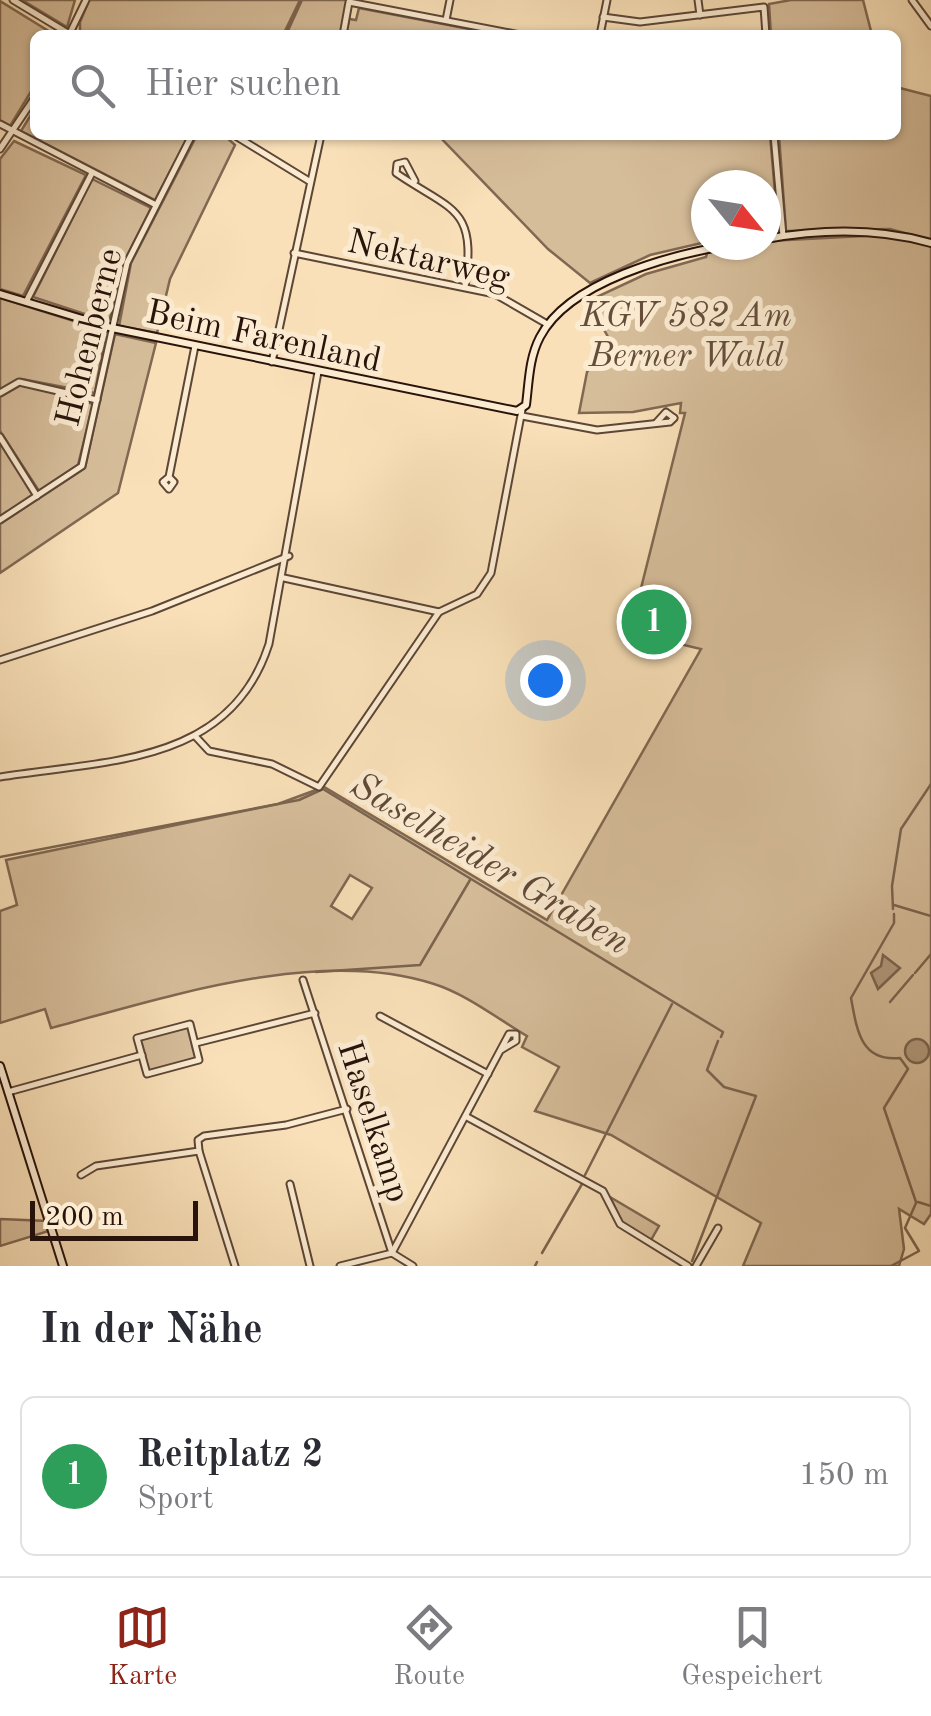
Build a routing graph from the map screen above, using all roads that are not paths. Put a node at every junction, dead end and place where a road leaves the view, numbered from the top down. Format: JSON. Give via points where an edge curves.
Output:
{"nodes":[{"id":1,"x":13,"y":0,"type":"edge"},
{"id":2,"x":86,"y":0,"type":"edge"},
{"id":3,"x":450,"y":0,"type":"edge"},
{"id":4,"x":606,"y":0,"type":"edge"},
{"id":5,"x":698,"y":0,"type":"edge"},
{"id":6,"x":912,"y":0,"type":"edge"},
{"id":7,"x":700,"y":15,"type":"junction"},
{"id":8,"x":603,"y":17,"type":"junction"},
{"id":9,"x":446,"y":20,"type":"junction"},
{"id":10,"x":931,"y":26,"type":"edge"},
{"id":11,"x":62,"y":30,"type":"edge"},
{"id":12,"x":72,"y":30,"type":"edge"},
{"id":13,"x":344,"y":30,"type":"edge"},
{"id":14,"x":495,"y":30,"type":"edge"},
{"id":15,"x":601,"y":30,"type":"edge"},
{"id":16,"x":766,"y":30,"type":"edge"},
{"id":17,"x":30,"y":105,"type":"edge"},
{"id":18,"x":0,"y":124,"type":"edge"},
{"id":19,"x":13,"y":132,"type":"junction"},
{"id":20,"x":189,"y":140,"type":"edge"},
{"id":21,"x":242,"y":140,"type":"edge"},
{"id":22,"x":320,"y":140,"type":"edge"},
{"id":23,"x":774,"y":140,"type":"edge"},
{"id":24,"x":0,"y":149,"type":"edge"},
{"id":25,"x":92,"y":173,"type":"junction"},
{"id":26,"x":310,"y":181,"type":"junction"},
{"id":27,"x":415,"y":181,"type":"dead end"},
{"id":28,"x":156,"y":206,"type":"junction"},
{"id":29,"x":782,"y":236,"type":"joint"},
{"id":30,"x":931,"y":243,"type":"edge"},
{"id":31,"x":294,"y":253,"type":"junction"},
{"id":32,"x":691,"y":254,"type":"edge"},
{"id":33,"x":464,"y":287,"type":"junction"},
{"id":34,"x":0,"y":294,"type":"edge"},
{"id":35,"x":26,"y":302,"type":"junction"},
{"id":36,"x":548,"y":324,"type":"junction"},
{"id":37,"x":112,"y":328,"type":"junction"},
{"id":38,"x":195,"y":346,"type":"junction"},
{"id":39,"x":272,"y":362,"type":"junction"},
{"id":40,"x":318,"y":372,"type":"junction"},
{"id":41,"x":0,"y":393,"type":"edge"},
{"id":42,"x":96,"y":400,"type":"junction"},
{"id":43,"x":522,"y":413,"type":"junction"},
{"id":44,"x":655,"y":424,"type":"dead end"},
{"id":45,"x":0,"y":437,"type":"edge"},
{"id":46,"x":168,"y":477,"type":"dead end"},
{"id":47,"x":38,"y":496,"type":"junction"},
{"id":48,"x":0,"y":520,"type":"edge"},
{"id":49,"x":288,"y":556,"type":"junction"},
{"id":50,"x":284,"y":578,"type":"junction"},
{"id":51,"x":439,"y":612,"type":"junction"},
{"id":52,"x":0,"y":660,"type":"edge"},
{"id":53,"x":196,"y":738,"type":"junction"},
{"id":54,"x":0,"y":777,"type":"edge"},
{"id":55,"x":303,"y":980,"type":"dead end"},
{"id":56,"x":315,"y":1013,"type":"junction"},
{"id":57,"x":380,"y":1016,"type":"dead end"},
{"id":58,"x":195,"y":1043,"type":"junction"},
{"id":59,"x":501,"y":1050,"type":"dead end"},
{"id":60,"x":142,"y":1055,"type":"junction"},
{"id":61,"x":0,"y":1066,"type":"edge"},
{"id":62,"x":488,"y":1074,"type":"junction"},
{"id":63,"x":8,"y":1092,"type":"junction"},
{"id":64,"x":346,"y":1109,"type":"junction"},
{"id":65,"x":466,"y":1116,"type":"junction"},
{"id":66,"x":199,"y":1150,"type":"junction"},
{"id":67,"x":81,"y":1175,"type":"dead end"},
{"id":68,"x":290,"y":1184,"type":"dead end"},
{"id":69,"x":718,"y":1228,"type":"dead end"},
{"id":70,"x":392,"y":1252,"type":"junction"},
{"id":71,"x":63,"y":1266,"type":"edge"},
{"id":72,"x":236,"y":1266,"type":"edge"},
{"id":73,"x":310,"y":1266,"type":"edge"},
{"id":74,"x":340,"y":1266,"type":"edge"},
{"id":75,"x":413,"y":1266,"type":"edge"},
{"id":76,"x":688,"y":1266,"type":"edge"},
{"id":77,"x":696,"y":1266,"type":"edge"}],
"edges":[{"from":1,"to":11,"type":"street"},
{"from":2,"to":12,"type":"street"},
{"from":3,"to":9,"type":"street"},
{"from":4,"to":8,"type":"street"},
{"from":5,"to":7,"type":"street"},
{"from":6,"to":10,"type":"street"},
{"from":7,"to":8,"type":"street","via":[[640,22]]},
{"from":7,"to":16,"type":"street","via":[[764,8]]},
{"from":8,"to":15,"type":"street"},
{"from":9,"to":13,"type":"street","via":[[349,2]]},
{"from":9,"to":14,"type":"street"},
{"from":17,"to":19,"type":"street"},
{"from":18,"to":19,"type":"street"},
{"from":19,"to":24,"type":"street"},
{"from":19,"to":25,"type":"street"},
{"from":20,"to":28,"type":"street","name":"Hohenberne"},
{"from":21,"to":26,"type":"street"},
{"from":22,"to":26,"type":"street"},
{"from":23,"to":29,"type":"street"},
{"from":25,"to":28,"type":"street"},
{"from":25,"to":35,"type":"street"},
{"from":26,"to":31,"type":"street"},
{"from":27,"to":33,"type":"street","via":[[465,224],[470,250]]},
{"from":28,"to":37,"type":"street","name":"Hohenberne","via":[[127,263]]},
{"from":29,"to":30,"type":"street","via":[[893,233]]},
{"from":31,"to":33,"type":"street","name":"Nektarweg"},
{"from":31,"to":39,"type":"street"},
{"from":32,"to":36,"type":"street","via":[[618,277]]},
{"from":33,"to":36,"type":"street","name":"Nektarweg","via":[[520,304]]},
{"from":34,"to":35,"type":"street","name":"Beim Farenland"},
{"from":35,"to":37,"type":"street","name":"Beim Farenland"},
{"from":36,"to":43,"type":"street","via":[[535,346]]},
{"from":37,"to":38,"type":"street","name":"Beim Farenland"},
{"from":37,"to":42,"type":"street","name":"Hohenberne"},
{"from":38,"to":39,"type":"street","name":"Beim Farenland"},
{"from":38,"to":46,"type":"street"},
{"from":39,"to":40,"type":"street","name":"Beim Farenland"},
{"from":40,"to":43,"type":"street","name":"Beim Farenland"},
{"from":40,"to":49,"type":"street"},
{"from":41,"to":42,"type":"street","via":[[20,382]]},
{"from":42,"to":47,"type":"street","name":"Hohenberne","via":[[82,466]]},
{"from":43,"to":44,"type":"street","via":[[592,430]]},
{"from":43,"to":51,"type":"street","via":[[488,581],[470,599]]},
{"from":45,"to":47,"type":"street"},
{"from":47,"to":48,"type":"street","name":"Hohenberne"},
{"from":49,"to":50,"type":"street"},
{"from":49,"to":52,"type":"street","via":[[152,611]]},
{"from":50,"to":51,"type":"street"},
{"from":50,"to":53,"type":"street","via":[[255,678]]},
{"from":51,"to":53,"type":"street","via":[[320,787],[272,764],[209,751]]},
{"from":53,"to":54,"type":"street","via":[[158,752]]},
{"from":55,"to":56,"type":"street","name":"Haselkamp"},
{"from":56,"to":58,"type":"street"},
{"from":56,"to":64,"type":"street","name":"Haselkamp"},
{"from":57,"to":62,"type":"street"},
{"from":58,"to":60,"type":"street","via":[[200,1060],[147,1074]]},
{"from":58,"to":60,"type":"street","via":[[190,1024],[137,1038]]},
{"from":59,"to":62,"type":"street"},
{"from":60,"to":63,"type":"street"},
{"from":61,"to":63,"type":"street"},
{"from":62,"to":65,"type":"street"},
{"from":63,"to":71,"type":"street"},
{"from":64,"to":66,"type":"street","via":[[204,1136]]},
{"from":64,"to":70,"type":"street","name":"Haselkamp"},
{"from":65,"to":70,"type":"street"},
{"from":65,"to":76,"type":"street","via":[[603,1192],[620,1224]]},
{"from":66,"to":67,"type":"street","via":[[96,1166]]},
{"from":66,"to":72,"type":"street"},
{"from":68,"to":73,"type":"street"},
{"from":69,"to":77,"type":"street"},
{"from":70,"to":74,"type":"street"},
{"from":70,"to":75,"type":"street","name":"Haselkamp"}]}
